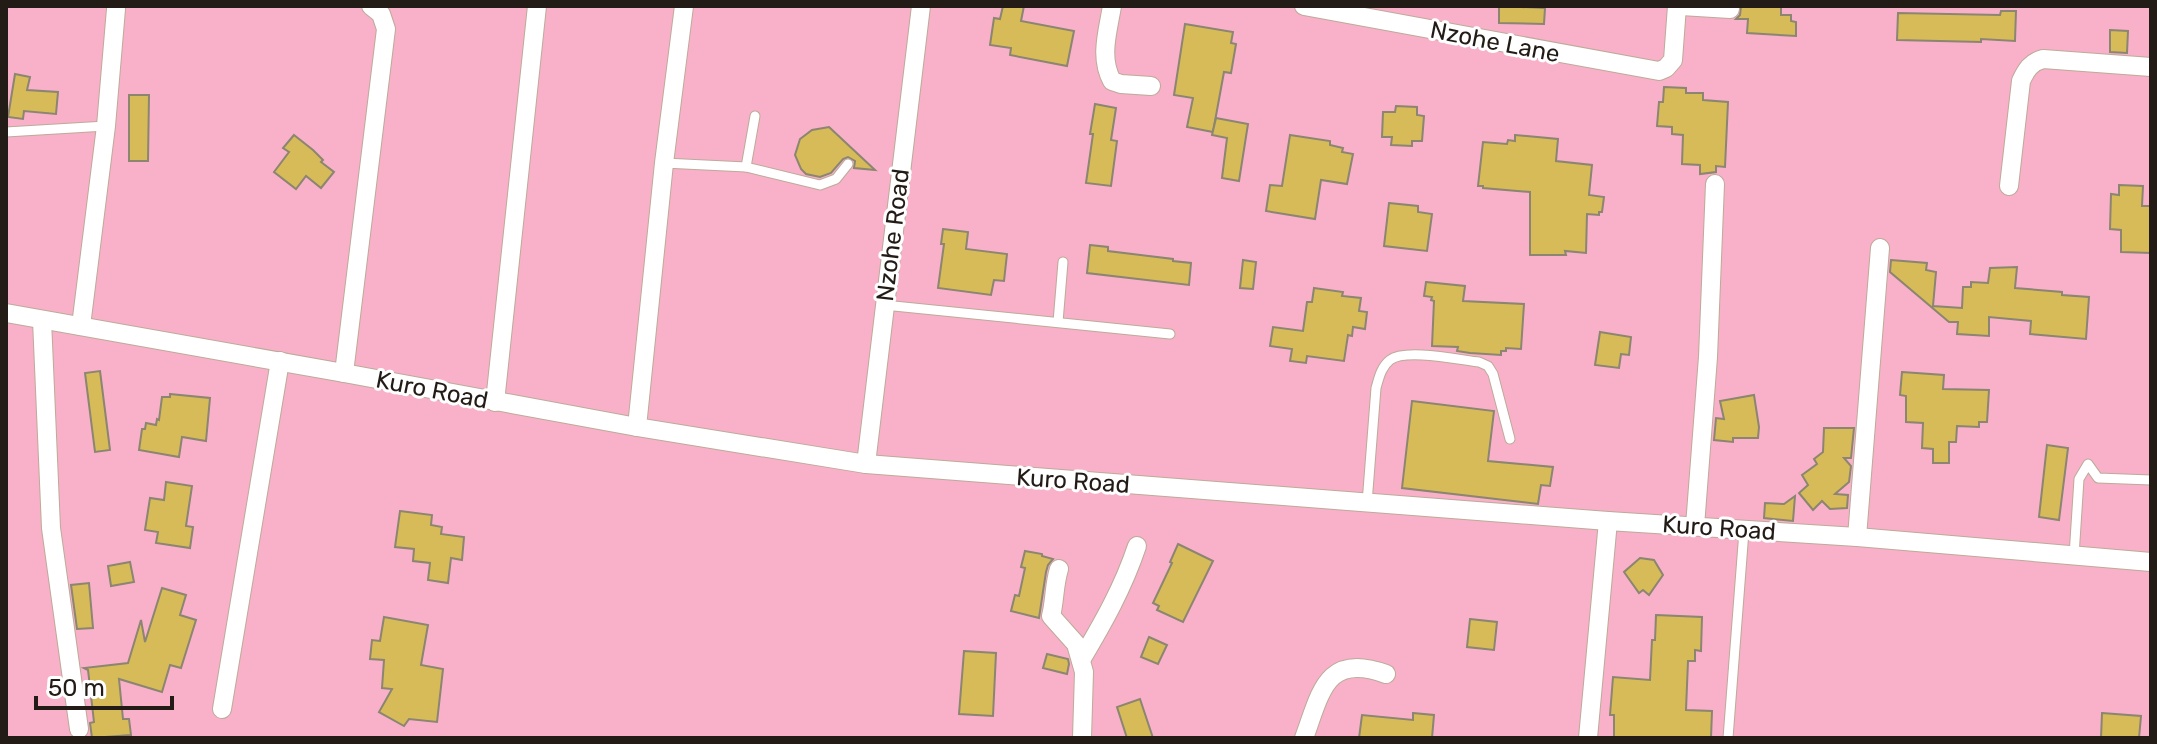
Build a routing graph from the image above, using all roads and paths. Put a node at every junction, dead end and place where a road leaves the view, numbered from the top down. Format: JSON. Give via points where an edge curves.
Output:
{"nodes":[{"id":1,"x":371,"y":6,"type":"edge"},
{"id":2,"x":537,"y":6,"type":"edge"},
{"id":3,"x":684,"y":6,"type":"edge"},
{"id":4,"x":921,"y":6,"type":"edge"},
{"id":5,"x":1112,"y":6,"type":"edge"},
{"id":6,"x":1679,"y":6,"type":"edge"},
{"id":7,"x":1310,"y":7,"type":"edge"},
{"id":8,"x":116,"y":9,"type":"dead end"},
{"id":9,"x":1730,"y":9,"type":"dead end"},
{"id":10,"x":2151,"y":67,"type":"edge"},
{"id":11,"x":1151,"y":86,"type":"dead end"},
{"id":12,"x":755,"y":116,"type":"dead end"},
{"id":13,"x":106,"y":126,"type":"junction"},
{"id":14,"x":6,"y":132,"type":"edge"},
{"id":15,"x":664,"y":163,"type":"junction"},
{"id":16,"x":848,"y":164,"type":"dead end"},
{"id":17,"x":746,"y":167,"type":"junction"},
{"id":18,"x":1715,"y":184,"type":"dead end"},
{"id":19,"x":2009,"y":186,"type":"dead end"},
{"id":20,"x":1880,"y":248,"type":"dead end"},
{"id":21,"x":1063,"y":262,"type":"dead end"},
{"id":22,"x":884,"y":305,"type":"junction"},
{"id":23,"x":6,"y":313,"type":"edge"},
{"id":24,"x":42,"y":320,"type":"junction"},
{"id":25,"x":1058,"y":322,"type":"junction"},
{"id":26,"x":81,"y":326,"type":"junction"},
{"id":27,"x":1170,"y":334,"type":"dead end"},
{"id":28,"x":280,"y":361,"type":"junction"},
{"id":29,"x":344,"y":373,"type":"junction"},
{"id":30,"x":495,"y":402,"type":"junction"},
{"id":31,"x":637,"y":427,"type":"junction"},
{"id":32,"x":1510,"y":439,"type":"dead end"},
{"id":33,"x":866,"y":464,"type":"junction"},
{"id":34,"x":2151,"y":480,"type":"edge"},
{"id":35,"x":1367,"y":503,"type":"junction"},
{"id":36,"x":1608,"y":521,"type":"junction"},
{"id":37,"x":1695,"y":526,"type":"junction"},
{"id":38,"x":1744,"y":531,"type":"junction"},
{"id":39,"x":1857,"y":537,"type":"junction"},
{"id":40,"x":1137,"y":546,"type":"dead end"},
{"id":41,"x":2074,"y":556,"type":"junction"},
{"id":42,"x":2151,"y":562,"type":"edge"},
{"id":43,"x":1059,"y":569,"type":"dead end"},
{"id":44,"x":1081,"y":660,"type":"junction"},
{"id":45,"x":1386,"y":674,"type":"dead end"},
{"id":46,"x":222,"y":709,"type":"dead end"},
{"id":47,"x":79,"y":729,"type":"dead end"},
{"id":48,"x":1082,"y":738,"type":"edge"},
{"id":49,"x":1304,"y":738,"type":"edge"},
{"id":50,"x":1588,"y":738,"type":"edge"},
{"id":51,"x":1728,"y":738,"type":"edge"}],
"edges":[{"from":1,"to":29,"type":"street","via":[[381,14],[386,29]]},
{"from":2,"to":30,"type":"street"},
{"from":3,"to":15,"type":"street"},
{"from":4,"to":22,"type":"street","name":"Nzohe Road"},
{"from":5,"to":11,"type":"street","via":[[1106,70],[1112,81]]},
{"from":6,"to":7,"type":"street","name":"Nzohe Lane","via":[[1673,60],[1659,71]]},
{"from":6,"to":9,"type":"street"},
{"from":8,"to":13,"type":"street"},
{"from":10,"to":19,"type":"street","via":[[2043,59],[2031,65],[2021,81]]},
{"from":12,"to":17,"type":"lane"},
{"from":13,"to":14,"type":"lane"},
{"from":13,"to":26,"type":"street"},
{"from":15,"to":17,"type":"lane"},
{"from":15,"to":31,"type":"street"},
{"from":16,"to":17,"type":"lane","via":[[836,179],[820,185]]},
{"from":18,"to":37,"type":"street"},
{"from":20,"to":39,"type":"street"},
{"from":21,"to":25,"type":"lane"},
{"from":22,"to":25,"type":"lane"},
{"from":22,"to":33,"type":"street","name":"Nzohe Road"},
{"from":23,"to":24,"type":"street","name":"Kuro Road"},
{"from":24,"to":26,"type":"street","name":"Kuro Road"},
{"from":24,"to":47,"type":"street","via":[[51,528]]},
{"from":25,"to":27,"type":"lane"},
{"from":26,"to":28,"type":"street","name":"Kuro Road"},
{"from":28,"to":29,"type":"street","name":"Kuro Road"},
{"from":28,"to":46,"type":"street"},
{"from":29,"to":30,"type":"street","name":"Kuro Road"},
{"from":30,"to":31,"type":"street","name":"Kuro Road"},
{"from":31,"to":33,"type":"street","name":"Kuro Road"},
{"from":32,"to":35,"type":"lane","via":[[1488,366],[1410,354],[1392,358],[1380,371],[1376,388]]},
{"from":33,"to":35,"type":"street","name":"Kuro Road"},
{"from":34,"to":41,"type":"lane","via":[[2098,478],[2088,464],[2079,479]]},
{"from":35,"to":36,"type":"street","name":"Kuro Road"},
{"from":36,"to":37,"type":"street","name":"Kuro Road"},
{"from":36,"to":50,"type":"street"},
{"from":37,"to":38,"type":"street","name":"Kuro Road"},
{"from":38,"to":39,"type":"street","name":"Kuro Road"},
{"from":38,"to":51,"type":"lane"},
{"from":39,"to":41,"type":"street","name":"Kuro Road"},
{"from":40,"to":44,"type":"street","via":[[1121,590]]},
{"from":41,"to":42,"type":"street","name":"Kuro Road"},
{"from":43,"to":44,"type":"street","via":[[1051,616],[1076,644]]},
{"from":44,"to":48,"type":"street"},
{"from":45,"to":49,"type":"street","via":[[1350,667],[1335,674],[1323,687]]}]}
